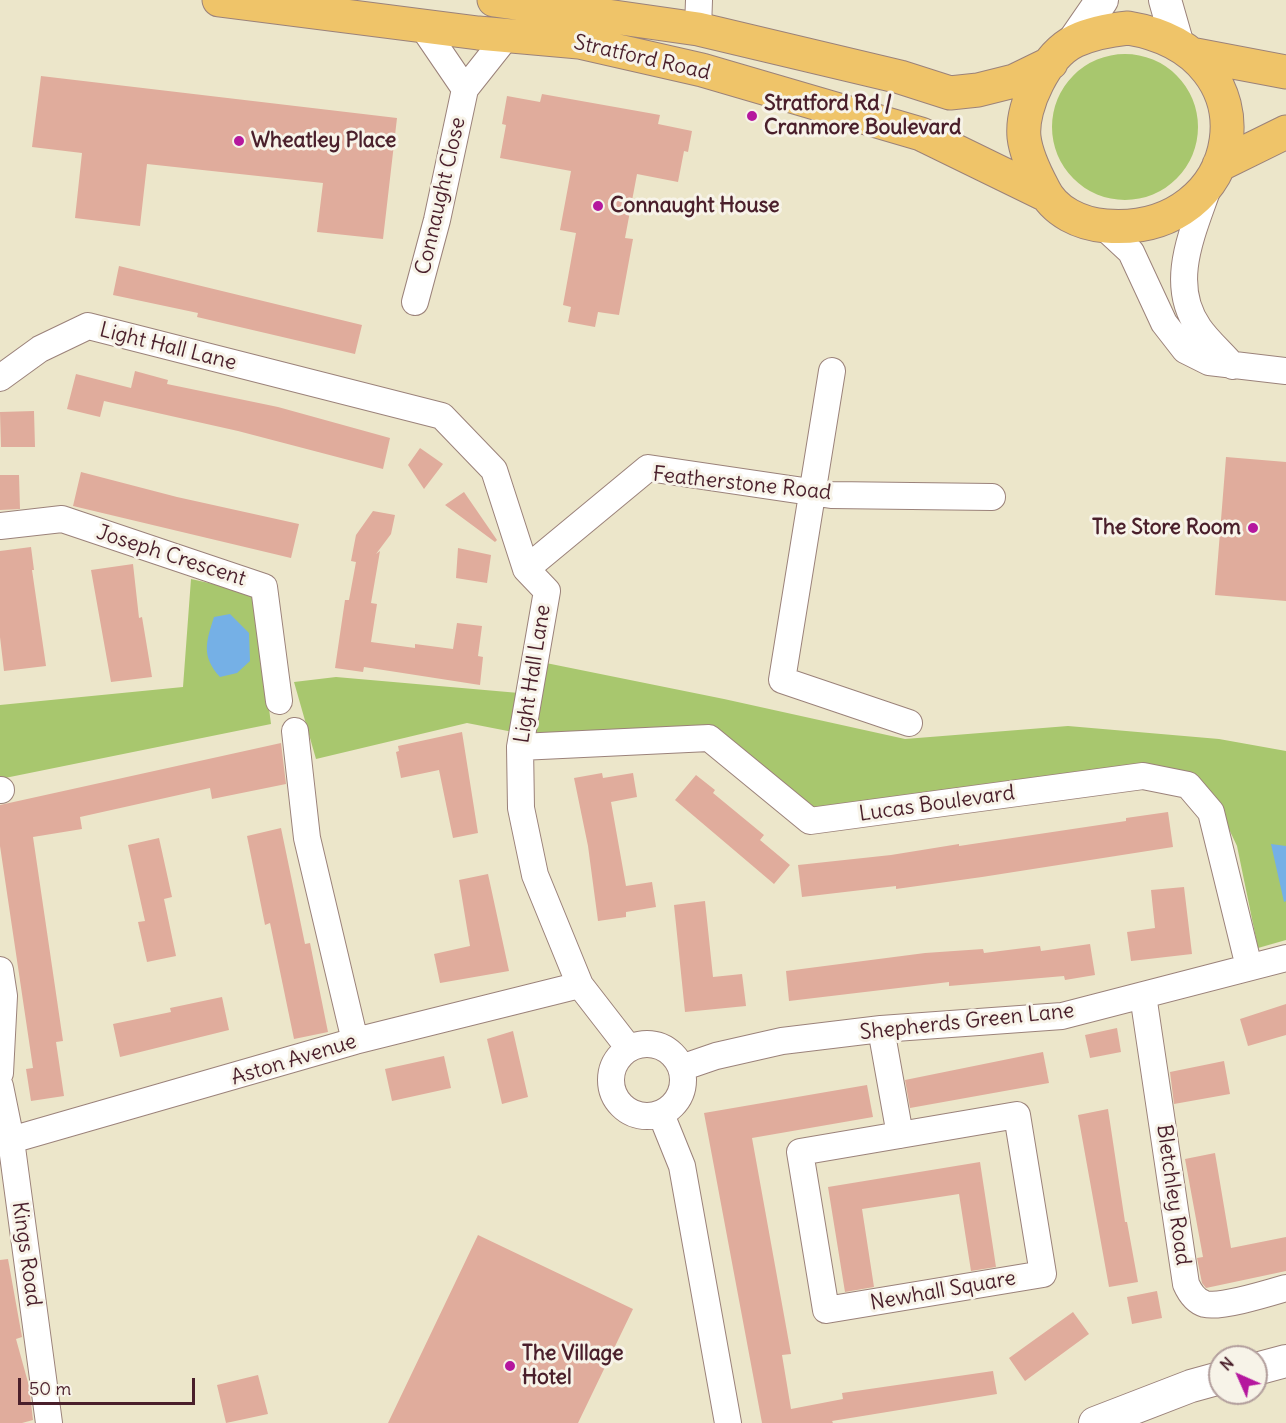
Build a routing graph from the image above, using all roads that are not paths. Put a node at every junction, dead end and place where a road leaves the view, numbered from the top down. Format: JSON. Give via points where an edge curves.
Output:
{"nodes":[{"id":1,"x":219,"y":0,"type":"edge"},
{"id":2,"x":494,"y":0,"type":"edge"},
{"id":3,"x":1102,"y":0,"type":"edge"},
{"id":4,"x":1165,"y":0,"type":"edge"},
{"id":5,"x":698,"y":15,"type":"edge"},
{"id":6,"x":422,"y":26,"type":"junction"},
{"id":7,"x":507,"y":36,"type":"junction"},
{"id":8,"x":1186,"y":49,"type":"junction"},
{"id":9,"x":1063,"y":52,"type":"junction"},
{"id":10,"x":1286,"y":72,"type":"edge"},
{"id":11,"x":465,"y":89,"type":"junction"},
{"id":12,"x":1286,"y":132,"type":"edge"},
{"id":13,"x":1214,"y":174,"type":"junction"},
{"id":14,"x":1046,"y":195,"type":"junction"},
{"id":15,"x":1103,"y":226,"type":"junction"},
{"id":16,"x":415,"y":302,"type":"dead end"},
{"id":17,"x":1233,"y":366,"type":"junction"},
{"id":18,"x":832,"y":371,"type":"dead end"},
{"id":19,"x":1286,"y":371,"type":"edge"},
{"id":20,"x":0,"y":378,"type":"edge"},
{"id":21,"x":813,"y":492,"type":"junction"},
{"id":22,"x":992,"y":497,"type":"dead end"},
{"id":23,"x":0,"y":526,"type":"edge"},
{"id":24,"x":526,"y":569,"type":"junction"},
{"id":25,"x":279,"y":701,"type":"dead end"},
{"id":26,"x":909,"y":723,"type":"dead end"},
{"id":27,"x":295,"y":731,"type":"dead end"},
{"id":28,"x":520,"y":747,"type":"junction"},
{"id":29,"x":1286,"y":958,"type":"edge"},
{"id":30,"x":1249,"y":967,"type":"junction"},
{"id":31,"x":0,"y":970,"type":"edge"},
{"id":32,"x":580,"y":985,"type":"junction"},
{"id":33,"x":1143,"y":995,"type":"junction"},
{"id":34,"x":881,"y":1029,"type":"junction"},
{"id":35,"x":355,"y":1041,"type":"junction"},
{"id":36,"x":628,"y":1047,"type":"junction"},
{"id":37,"x":681,"y":1068,"type":"junction"},
{"id":38,"x":0,"y":1073,"type":"edge"},
{"id":39,"x":0,"y":1086,"type":"edge"},
{"id":40,"x":661,"y":1114,"type":"junction"},
{"id":41,"x":900,"y":1135,"type":"junction"},
{"id":42,"x":11,"y":1140,"type":"junction"},
{"id":43,"x":1286,"y":1288,"type":"edge"},
{"id":44,"x":1286,"y":1361,"type":"edge"},
{"id":45,"x":1268,"y":1366,"type":"edge"},
{"id":46,"x":1208,"y":1381,"type":"edge"},
{"id":47,"x":49,"y":1423,"type":"edge"},
{"id":48,"x":728,"y":1423,"type":"edge"},
{"id":49,"x":1095,"y":1423,"type":"edge"}],
"edges":[{"from":1,"to":6,"type":"highway","name":"Stratford Road"},
{"from":2,"to":5,"type":"highway","name":"Stratford Road"},
{"from":3,"to":9,"type":"street"},
{"from":4,"to":8,"type":"street"},
{"from":5,"to":9,"type":"highway","name":"Stratford Road","via":[[950,93],[1014,81]]},
{"from":6,"to":7,"type":"highway","name":"Stratford Road"},
{"from":6,"to":11,"type":"street","name":"Connaught Close"},
{"from":7,"to":11,"type":"street","name":"Connaught Close"},
{"from":7,"to":14,"type":"highway","name":"Stratford Road","via":[[579,42],[702,70],[921,134]]},
{"from":8,"to":9,"type":"highway","via":[[1152,32],[1128,28],[1101,31]]},
{"from":8,"to":10,"type":"highway"},
{"from":8,"to":13,"type":"highway","via":[[1215,78],[1226,111],[1226,141]]},
{"from":9,"to":14,"type":"highway","via":[[1032,91],[1024,114],[1024,138]]},
{"from":11,"to":16,"type":"street","name":"Connaught Close"},
{"from":12,"to":13,"type":"highway"},
{"from":13,"to":15,"type":"highway","via":[[1189,206],[1162,219]]},
{"from":13,"to":17,"type":"street","via":[[1187,250],[1182,277],[1198,327]]},
{"from":14,"to":15,"type":"highway","via":[[1064,213],[1090,225]]},
{"from":15,"to":17,"type":"street","via":[[1131,252],[1164,322],[1185,350],[1209,362]]},
{"from":17,"to":19,"type":"street"},
{"from":18,"to":21,"type":"street"},
{"from":20,"to":24,"type":"street","name":"Light Hall Lane","via":[[40,349],[88,327],[442,416],[494,470]]},
{"from":21,"to":22,"type":"street","name":"Featherstone Road"},
{"from":21,"to":24,"type":"street","name":"Featherstone Road","via":[[648,468]]},
{"from":21,"to":26,"type":"street","via":[[782,680]]},
{"from":23,"to":25,"type":"street","name":"Joseph Crescent","via":[[62,519],[264,586]]},
{"from":24,"to":28,"type":"street","name":"Light Hall Lane","via":[[547,591]]},
{"from":27,"to":35,"type":"street","via":[[307,838]]},
{"from":28,"to":30,"type":"street","name":"Lucas Boulevard","via":[[709,738],[810,822],[1143,776],[1188,785],[1211,812]]},
{"from":28,"to":32,"type":"street","name":"Light Hall Lane","via":[[521,808],[535,875]]},
{"from":29,"to":30,"type":"street","name":"Shepherds Green Lane"},
{"from":30,"to":33,"type":"street","name":"Shepherds Green Lane"},
{"from":31,"to":38,"type":"street","via":[[4,996]]},
{"from":32,"to":35,"type":"street","name":"Aston Avenue"},
{"from":32,"to":36,"type":"street","name":"Light Hall Lane"},
{"from":33,"to":34,"type":"street","name":"Shepherds Green Lane","via":[[1062,1016]]},
{"from":33,"to":43,"type":"street","name":"Bletchley Road","via":[[1186,1284],[1192,1296],[1206,1304]]},
{"from":34,"to":37,"type":"street","name":"Shepherds Green Lane","via":[[782,1041]]},
{"from":34,"to":41,"type":"street"},
{"from":35,"to":42,"type":"street","name":"Aston Avenue"},
{"from":36,"to":37,"type":"street","via":[[657,1045],[668,1050]]},
{"from":36,"to":40,"type":"street","via":[[612,1069],[612,1092],[626,1110],[637,1115]]},
{"from":37,"to":40,"type":"street","via":[[682,1090]]},
{"from":39,"to":42,"type":"street","name":"Kings Road"},
{"from":40,"to":48,"type":"street","via":[[682,1166]]},
{"from":41,"to":41,"type":"street","name":"Newhall Square","via":[[1017,1115],[1043,1274],[826,1310],[800,1152]]},
{"from":42,"to":47,"type":"street","name":"Kings Road"},
{"from":44,"to":45,"type":"street"},
{"from":46,"to":49,"type":"street"}]}
